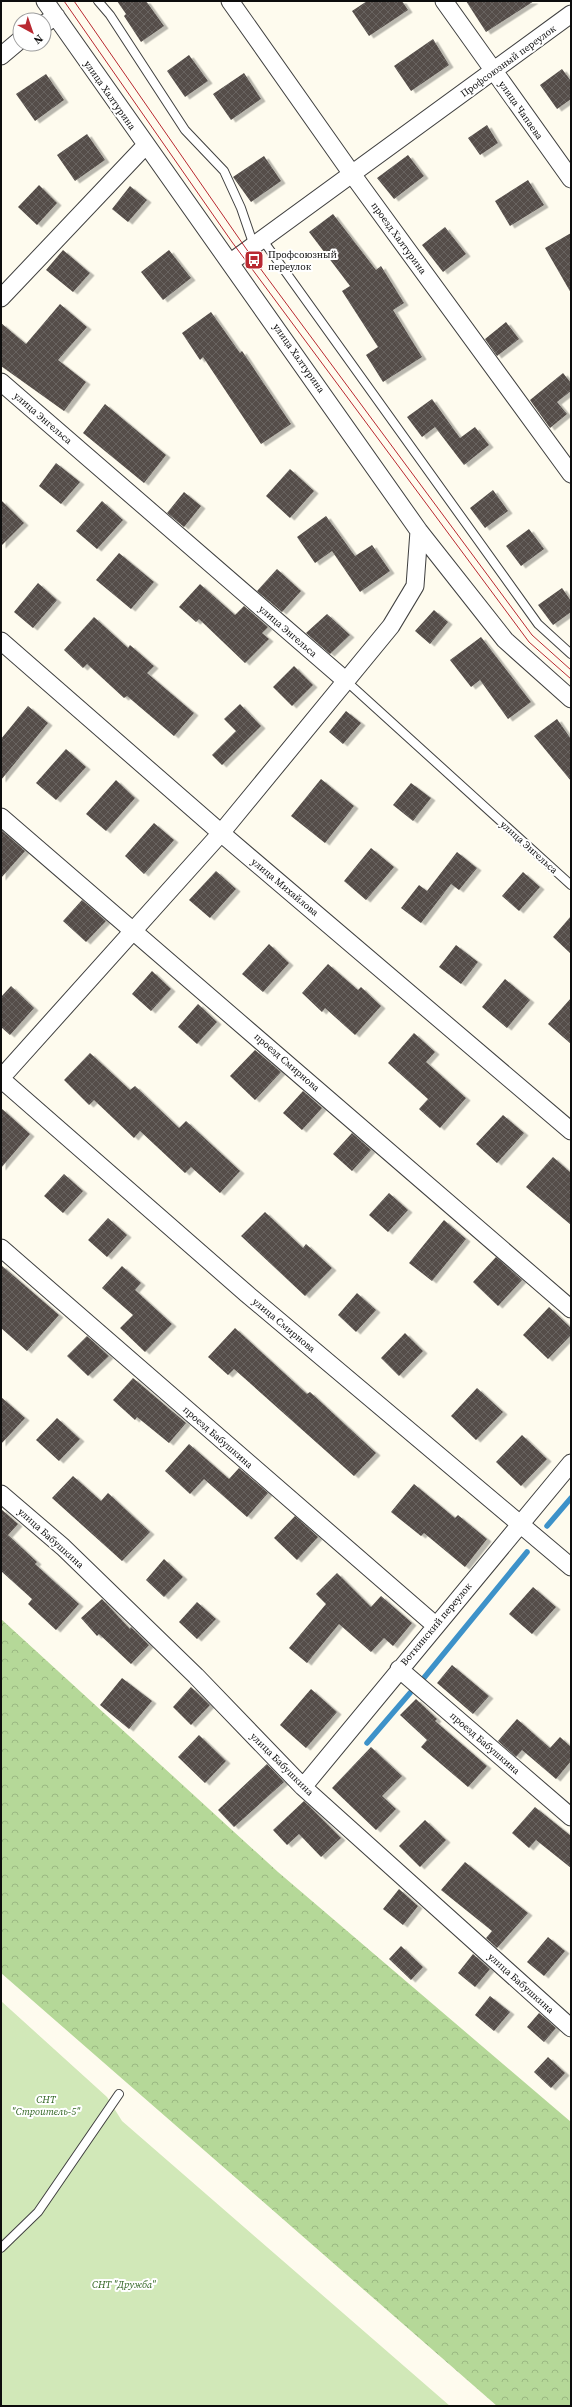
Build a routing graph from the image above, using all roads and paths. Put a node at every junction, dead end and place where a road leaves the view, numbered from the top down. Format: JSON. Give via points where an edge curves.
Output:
{"nodes":[{"id":1,"x":45,"y":1,"type":"edge"},
{"id":2,"x":98,"y":1,"type":"edge"},
{"id":3,"x":230,"y":1,"type":"edge"},
{"id":4,"x":444,"y":1,"type":"edge"},
{"id":5,"x":48,"y":12,"type":"edge"},
{"id":6,"x":571,"y":14,"type":"edge"},
{"id":7,"x":52,"y":23,"type":"edge"},
{"id":8,"x":12,"y":47,"type":"edge"},
{"id":9,"x":1,"y":56,"type":"edge"},
{"id":10,"x":495,"y":72,"type":"junction"},
{"id":11,"x":146,"y":145,"type":"junction"},
{"id":12,"x":352,"y":174,"type":"junction"},
{"id":13,"x":571,"y":180,"type":"edge"},
{"id":14,"x":258,"y":242,"type":"junction"},
{"id":15,"x":231,"y":262,"type":"junction"},
{"id":16,"x":1,"y":298,"type":"edge"},
{"id":17,"x":1,"y":382,"type":"edge"},
{"id":18,"x":571,"y":474,"type":"edge"},
{"id":19,"x":420,"y":531,"type":"junction"},
{"id":20,"x":1,"y":641,"type":"edge"},
{"id":21,"x":571,"y":654,"type":"edge"},
{"id":22,"x":345,"y":680,"type":"junction"},
{"id":23,"x":571,"y":699,"type":"edge"},
{"id":24,"x":1,"y":816,"type":"edge"},
{"id":25,"x":221,"y":833,"type":"junction"},
{"id":26,"x":571,"y":885,"type":"edge"},
{"id":27,"x":134,"y":930,"type":"junction"},
{"id":28,"x":1,"y":1078,"type":"edge"},
{"id":29,"x":571,"y":1131,"type":"edge"},
{"id":30,"x":1,"y":1248,"type":"edge"},
{"id":31,"x":571,"y":1309,"type":"edge"},
{"id":32,"x":571,"y":1463,"type":"edge"},
{"id":33,"x":1,"y":1494,"type":"edge"},
{"id":34,"x":520,"y":1523,"type":"junction"},
{"id":35,"x":571,"y":1567,"type":"edge"},
{"id":36,"x":435,"y":1625,"type":"junction"},
{"id":37,"x":399,"y":1669,"type":"junction"},
{"id":38,"x":303,"y":1787,"type":"junction"},
{"id":39,"x":571,"y":1817,"type":"edge"},
{"id":40,"x":571,"y":2028,"type":"edge"},
{"id":41,"x":119,"y":2094,"type":"dead end"},
{"id":42,"x":1,"y":2248,"type":"edge"}],
"edges":[{"from":1,"to":5,"type":"street","name":"улица Халтурина"},
{"from":2,"to":14,"type":"lane","via":[[110,15],[185,130],[224,171]]},
{"from":3,"to":12,"type":"street","name":"проезд Халтурина"},
{"from":4,"to":10,"type":"street","name":"улица Чапаева"},
{"from":6,"to":10,"type":"street","name":"Профсоюзный переулок"},
{"from":7,"to":11,"type":"street","name":"улица Халтурина"},
{"from":8,"to":9,"type":"street"},
{"from":10,"to":12,"type":"street","name":"Профсоюзный переулок"},
{"from":10,"to":13,"type":"street","name":"улица Чапаева"},
{"from":11,"to":15,"type":"street","name":"улица Халтурина"},
{"from":11,"to":16,"type":"street"},
{"from":12,"to":14,"type":"street","name":"Профсоюзный переулок"},
{"from":12,"to":18,"type":"street","name":"проезд Халтурина"},
{"from":14,"to":15,"type":"street","name":"Профсоюзный переулок"},
{"from":14,"to":21,"type":"lane","via":[[538,624]]},
{"from":15,"to":19,"type":"street","name":"улица Халтурина"},
{"from":17,"to":22,"type":"street","name":"улица Энгельса"},
{"from":19,"to":22,"type":"street","via":[[414,586],[391,626]]},
{"from":19,"to":23,"type":"street","name":"улица Халтурина","via":[[505,640]]},
{"from":20,"to":25,"type":"street","name":"улица Михайлова"},
{"from":22,"to":25,"type":"street"},
{"from":22,"to":26,"type":"lane","name":"улица Энгельса"},
{"from":24,"to":27,"type":"street","name":"проезд Смирнова"},
{"from":25,"to":27,"type":"street"},
{"from":25,"to":29,"type":"street","name":"улица Михайлова"},
{"from":27,"to":28,"type":"street"},
{"from":27,"to":31,"type":"street","name":"проезд Смирнова"},
{"from":28,"to":34,"type":"street","name":"улица Смирнова","via":[[247,1294]]},
{"from":30,"to":36,"type":"street","name":"проезд Бабушкина"},
{"from":32,"to":34,"type":"street","name":"Воткинский переулок"},
{"from":33,"to":38,"type":"street","name":"улица Бабушкина","via":[[63,1547],[196,1676]]},
{"from":34,"to":35,"type":"street","name":"улица Смирнова"},
{"from":34,"to":36,"type":"street","name":"Воткинский переулок"},
{"from":36,"to":37,"type":"street","name":"Воткинский переулок"},
{"from":37,"to":38,"type":"street","name":"Воткинский переулок"},
{"from":37,"to":39,"type":"street","name":"проезд Бабушкина"},
{"from":38,"to":40,"type":"street","name":"улица Бабушкина"},
{"from":41,"to":42,"type":"lane","via":[[38,2212]]}]}
